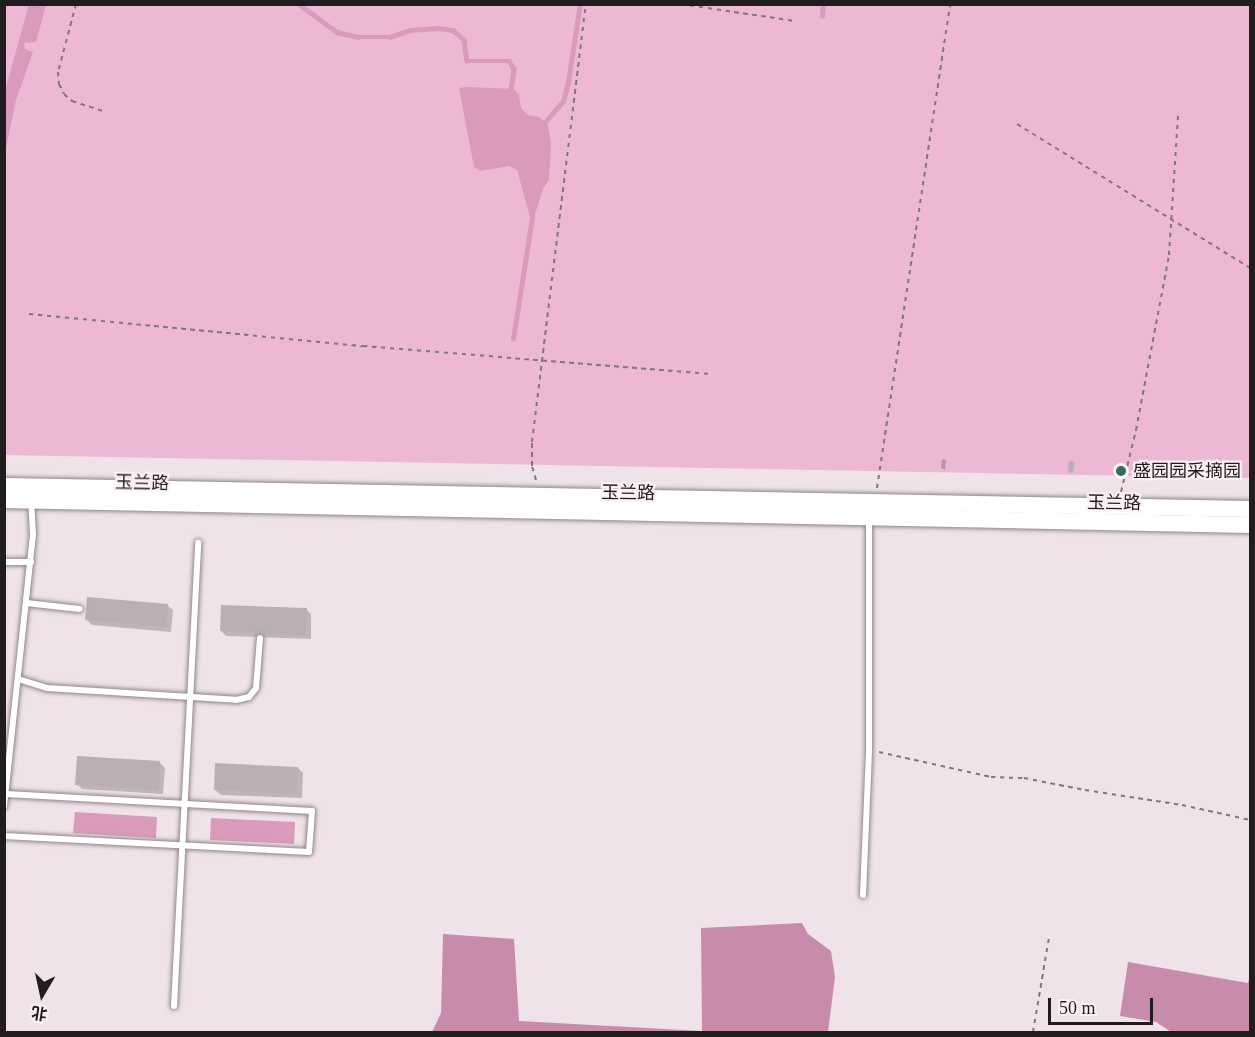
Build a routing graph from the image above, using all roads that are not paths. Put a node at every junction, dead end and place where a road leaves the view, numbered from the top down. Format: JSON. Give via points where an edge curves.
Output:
{"nodes":[{"id":1,"x":4,"y":486,"type":"edge"},
{"id":2,"x":30,"y":493,"type":"junction"},
{"id":3,"x":4,"y":500,"type":"edge"},
{"id":4,"x":1251,"y":509,"type":"edge"},
{"id":5,"x":874,"y":510,"type":"junction"},
{"id":6,"x":1251,"y":525,"type":"edge"},
{"id":7,"x":198,"y":543,"type":"dead end"},
{"id":8,"x":4,"y":562,"type":"edge"},
{"id":9,"x":31,"y":562,"type":"junction"},
{"id":10,"x":26,"y":603,"type":"junction"},
{"id":11,"x":80,"y":609,"type":"dead end"},
{"id":12,"x":260,"y":638,"type":"dead end"},
{"id":13,"x":18,"y":679,"type":"junction"},
{"id":14,"x":190,"y":697,"type":"junction"},
{"id":15,"x":6,"y":794,"type":"edge"},
{"id":16,"x":185,"y":804,"type":"junction"},
{"id":17,"x":4,"y":806,"type":"edge"},
{"id":18,"x":4,"y":836,"type":"edge"},
{"id":19,"x":183,"y":845,"type":"junction"},
{"id":20,"x":863,"y":895,"type":"dead end"},
{"id":21,"x":174,"y":1006,"type":"dead end"}],
"edges":[{"from":1,"to":2,"type":"street","name":"玉兰路"},
{"from":2,"to":3,"type":"street","name":"玉兰路"},
{"from":2,"to":5,"type":"street","name":"玉兰路"},
{"from":2,"to":5,"type":"street","name":"玉兰路","via":[[542,496]]},
{"from":2,"to":9,"type":"lane"},
{"from":4,"to":5,"type":"street","name":"玉兰路"},
{"from":5,"to":6,"type":"street","name":"玉兰路"},
{"from":5,"to":20,"type":"lane","via":[[869,524],[869,750]]},
{"from":7,"to":14,"type":"lane"},
{"from":8,"to":9,"type":"lane"},
{"from":9,"to":10,"type":"lane"},
{"from":10,"to":11,"type":"lane"},
{"from":10,"to":13,"type":"lane"},
{"from":12,"to":14,"type":"lane","via":[[256,688],[249,697]]},
{"from":13,"to":14,"type":"lane","via":[[48,688]]},
{"from":13,"to":15,"type":"lane"},
{"from":14,"to":16,"type":"lane"},
{"from":15,"to":16,"type":"lane"},
{"from":15,"to":17,"type":"lane"},
{"from":16,"to":19,"type":"lane"},
{"from":16,"to":19,"type":"lane","via":[[312,811],[309,852]]},
{"from":18,"to":19,"type":"lane"},
{"from":19,"to":21,"type":"lane"}]}
